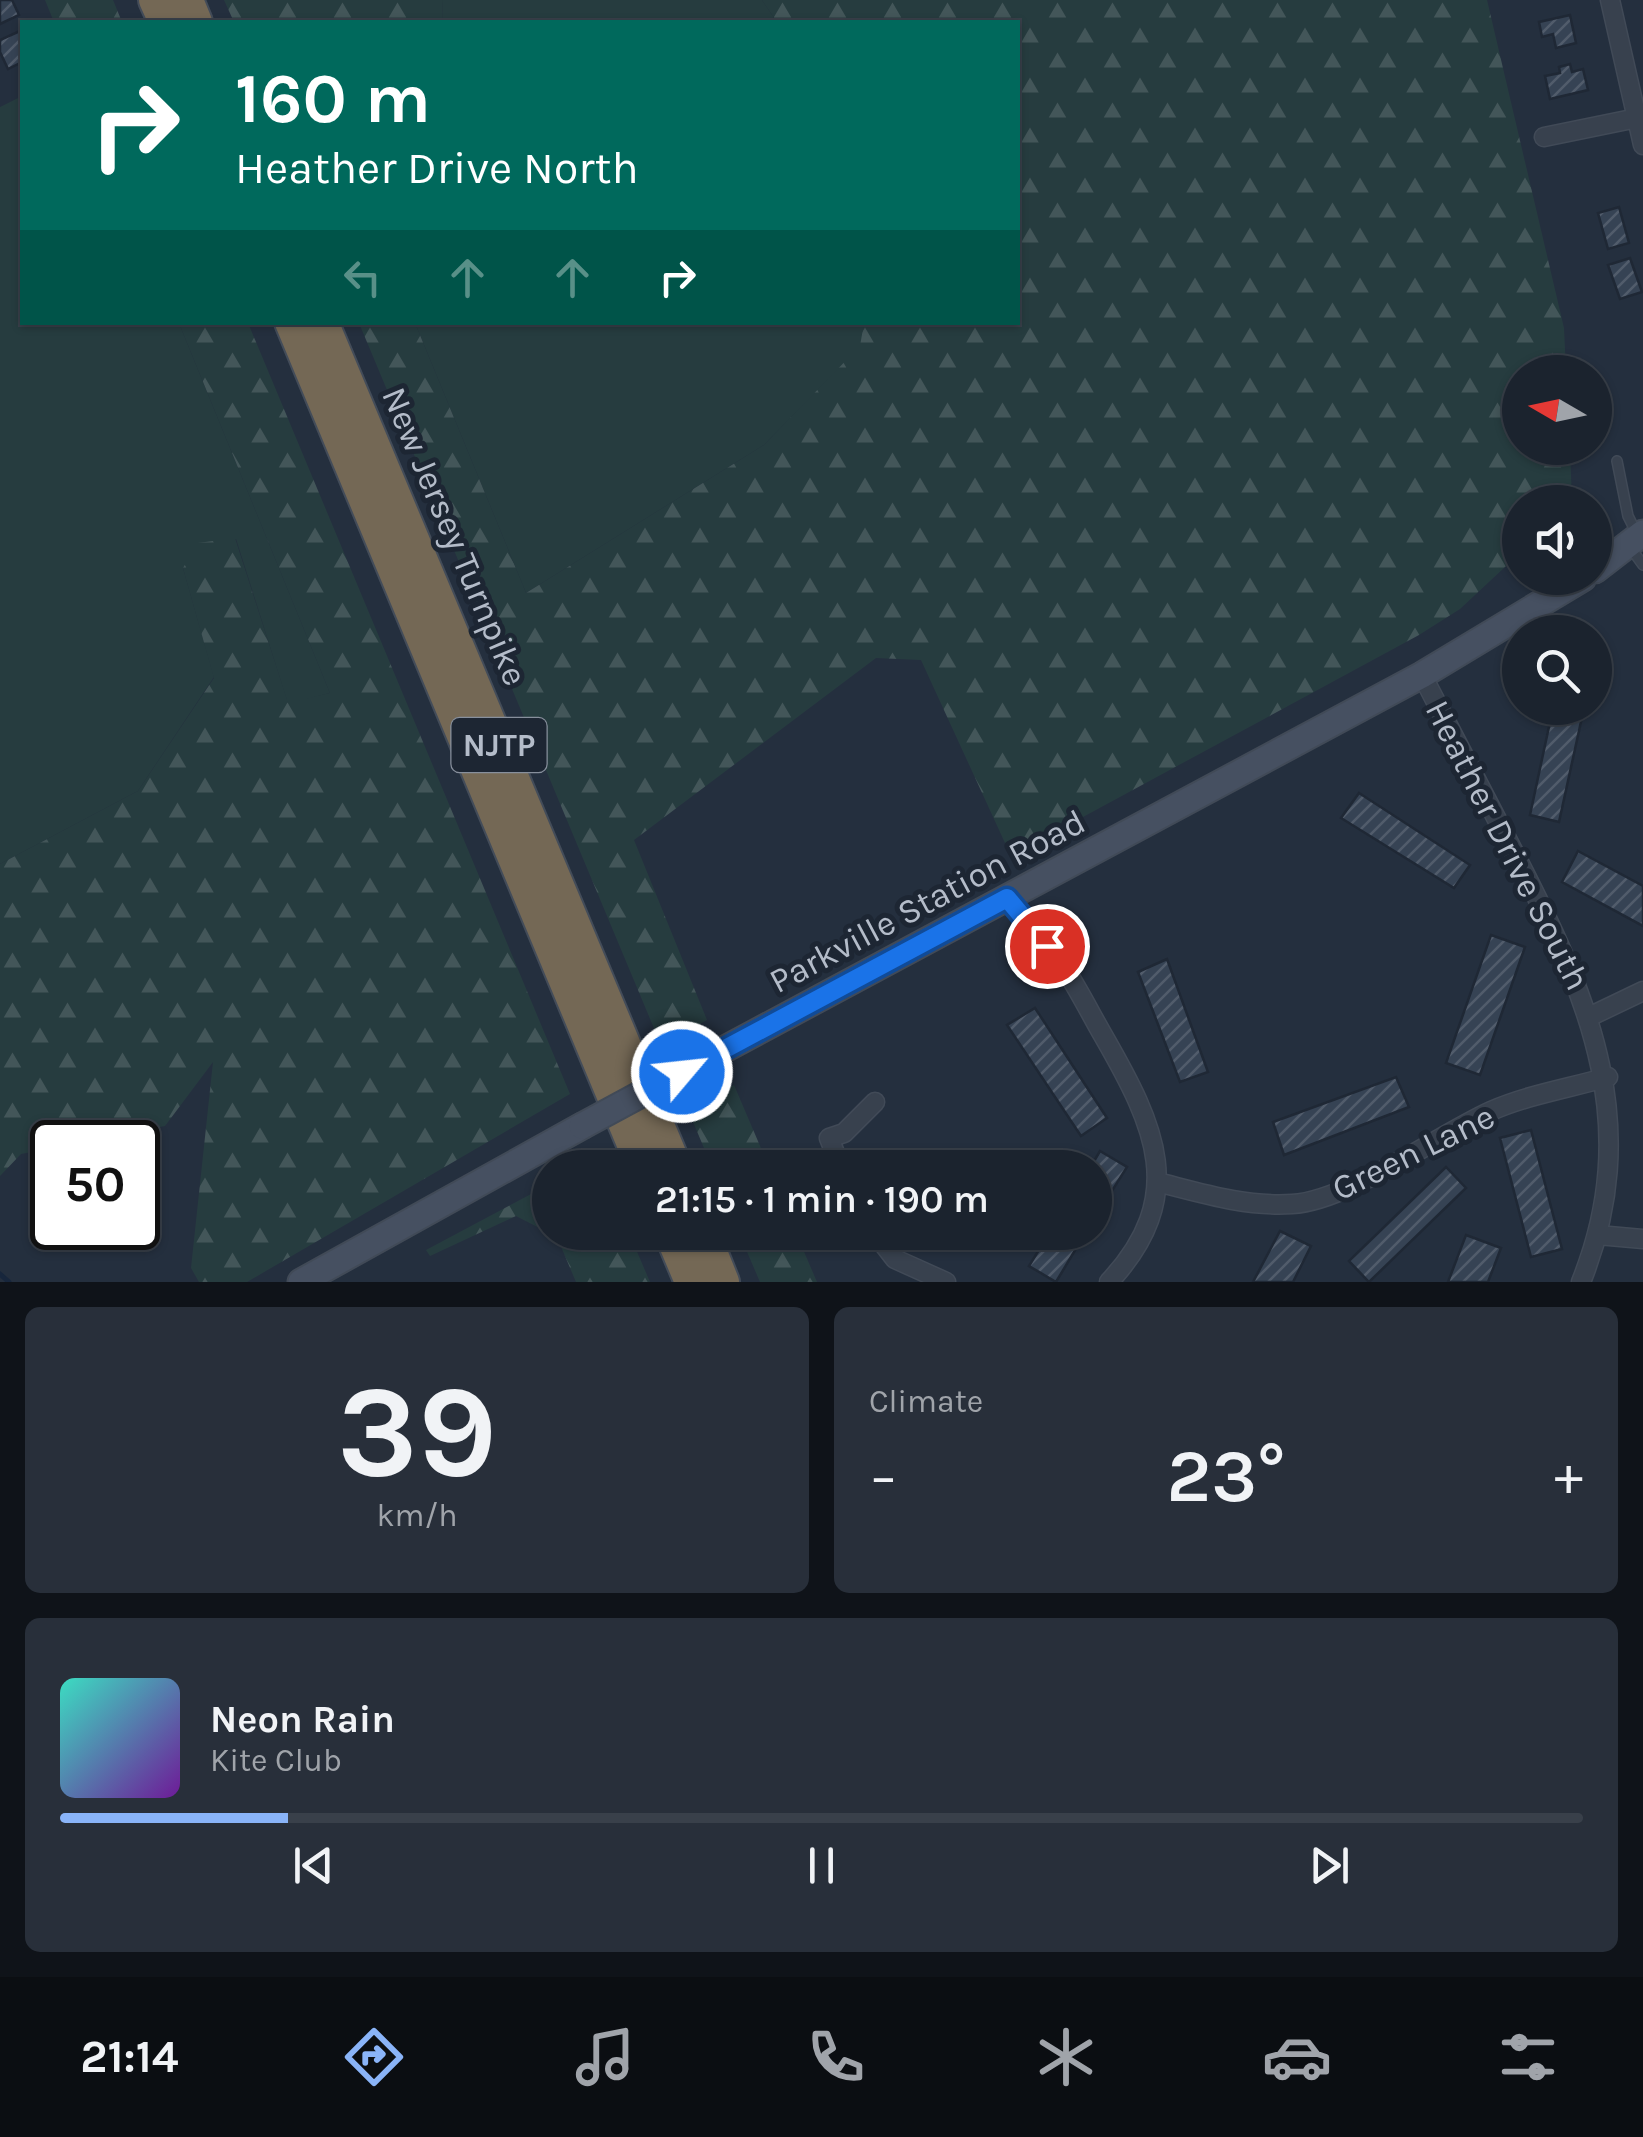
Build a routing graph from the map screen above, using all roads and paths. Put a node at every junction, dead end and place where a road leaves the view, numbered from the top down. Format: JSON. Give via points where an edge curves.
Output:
{"nodes":[{"id":1,"x":1610,"y":0,"type":"edge"},
{"id":2,"x":1637,"y":118,"type":"junction"},
{"id":3,"x":1544,"y":137,"type":"dead end"},
{"id":4,"x":1643,"y":145,"type":"edge"},
{"id":5,"x":292,"y":325,"type":"edge"},
{"id":6,"x":323,"y":325,"type":"edge"},
{"id":7,"x":1617,"y":461,"type":"dead end"},
{"id":8,"x":1638,"y":545,"type":"edge"},
{"id":9,"x":1612,"y":560,"type":"edge"},
{"id":10,"x":1556,"y":595,"type":"edge"},
{"id":11,"x":1422,"y":675,"type":"junction"},
{"id":12,"x":1007,"y":898,"type":"junction"},
{"id":13,"x":1643,"y":991,"type":"edge"},
{"id":14,"x":1593,"y":1016,"type":"junction"},
{"id":15,"x":1608,"y":1077,"type":"junction"},
{"id":16,"x":876,"y":1102,"type":"dead end"},
{"id":17,"x":636,"y":1150,"type":"edge"},
{"id":18,"x":668,"y":1150,"type":"edge"},
{"id":19,"x":834,"y":1150,"type":"edge"},
{"id":20,"x":1157,"y":1182,"type":"junction"},
{"id":21,"x":1598,"y":1234,"type":"junction"},
{"id":22,"x":1643,"y":1238,"type":"edge"},
{"id":23,"x":678,"y":1250,"type":"edge"},
{"id":24,"x":711,"y":1250,"type":"edge"},
{"id":25,"x":888,"y":1250,"type":"edge"},
{"id":26,"x":305,"y":1281,"type":"edge"},
{"id":27,"x":691,"y":1282,"type":"edge"},
{"id":28,"x":724,"y":1282,"type":"edge"},
{"id":29,"x":946,"y":1282,"type":"edge"},
{"id":30,"x":1109,"y":1282,"type":"edge"},
{"id":31,"x":1581,"y":1282,"type":"edge"}],
"edges":[{"from":1,"to":2,"type":"street"},
{"from":2,"to":3,"type":"street"},
{"from":2,"to":4,"type":"street"},
{"from":5,"to":17,"type":"highway","name":"New Jersey Turnpike","number":"NJTP"},
{"from":6,"to":18,"type":"highway","name":"New Jersey Turnpike","number":"NJTP"},
{"from":7,"to":8,"type":"lane"},
{"from":8,"to":9,"type":"main road"},
{"from":10,"to":11,"type":"main road","name":"Parkville Station Road"},
{"from":11,"to":12,"type":"main road","name":"Parkville Station Road"},
{"from":11,"to":14,"type":"street","name":"Heather Drive South"},
{"from":12,"to":20,"type":"street","via":[[1062,964],[1138,1096]]},
{"from":12,"to":26,"type":"main road","name":"Parkville Station Road","bridge":true},
{"from":13,"to":14,"type":"street","name":"Heather Drive South"},
{"from":14,"to":15,"type":"street","name":"Heather Drive South"},
{"from":15,"to":20,"type":"street","name":"Green Lane","via":[[1495,1109],[1310,1202],[1241,1202]]},
{"from":15,"to":21,"type":"street","name":"Heather Drive South","via":[[1617,1138],[1609,1206]]},
{"from":16,"to":19,"type":"street","via":[[830,1138]]},
{"from":20,"to":30,"type":"street","via":[[1142,1236]]},
{"from":21,"to":22,"type":"street"},
{"from":21,"to":31,"type":"street","name":"Heather Drive South"},
{"from":23,"to":27,"type":"highway"},
{"from":24,"to":28,"type":"highway"},
{"from":25,"to":29,"type":"street","via":[[895,1260]]}]}
